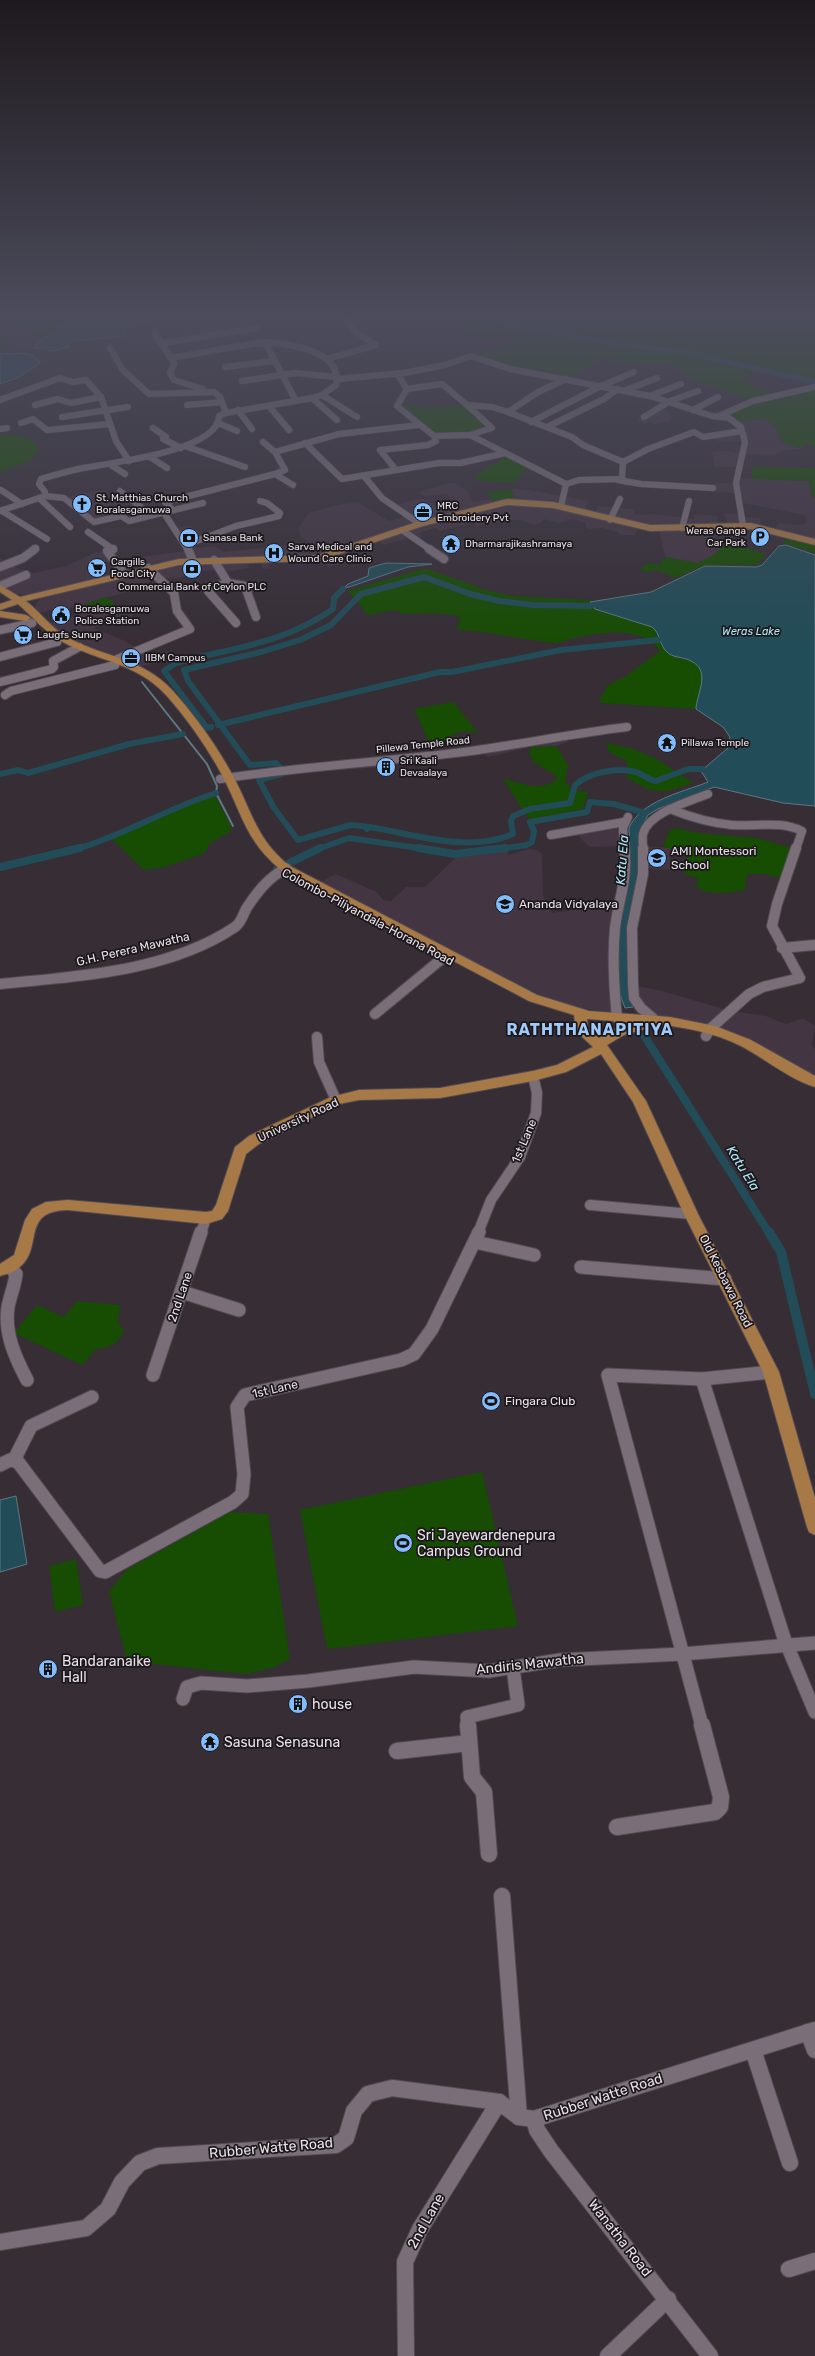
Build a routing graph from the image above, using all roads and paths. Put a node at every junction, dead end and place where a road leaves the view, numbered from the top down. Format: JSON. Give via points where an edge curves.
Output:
{"nodes":[{"id":1,"x":44,"y":426,"type":"edge"},
{"id":2,"x":91,"y":426,"type":"edge"},
{"id":3,"x":111,"y":426,"type":"edge"},
{"id":4,"x":215,"y":426,"type":"edge"},
{"id":5,"x":225,"y":426,"type":"edge"},
{"id":6,"x":250,"y":426,"type":"edge"},
{"id":7,"x":286,"y":426,"type":"edge"},
{"id":8,"x":411,"y":426,"type":"edge"},
{"id":9,"x":420,"y":426,"type":"edge"},
{"id":10,"x":490,"y":426,"type":"edge"},
{"id":11,"x":544,"y":426,"type":"edge"},
{"id":12,"x":739,"y":426,"type":"edge"},
{"id":13,"x":548,"y":427,"type":"joint"},
{"id":14,"x":153,"y":428,"type":"dead end"},
{"id":15,"x":252,"y":429,"type":"dead end"},
{"id":16,"x":289,"y":430,"type":"dead end"},
{"id":17,"x":237,"y":431,"type":"dead end"},
{"id":18,"x":742,"y":431,"type":"junction"},
{"id":19,"x":470,"y":435,"type":"junction"},
{"id":20,"x":434,"y":436,"type":"junction"},
{"id":21,"x":187,"y":438,"type":"dead end"},
{"id":22,"x":193,"y":442,"type":"junction"},
{"id":23,"x":263,"y":442,"type":"dead end"},
{"id":24,"x":305,"y":444,"type":"junction"},
{"id":25,"x":183,"y":447,"type":"junction"},
{"id":26,"x":275,"y":452,"type":"junction"},
{"id":27,"x":505,"y":453,"type":"junction"},
{"id":28,"x":150,"y":457,"type":"junction"},
{"id":29,"x":88,"y":461,"type":"dead end"},
{"id":30,"x":129,"y":462,"type":"junction"},
{"id":31,"x":623,"y":462,"type":"junction"},
{"id":32,"x":111,"y":465,"type":"junction"},
{"id":33,"x":245,"y":467,"type":"dead end"},
{"id":34,"x":94,"y":468,"type":"junction"},
{"id":35,"x":167,"y":468,"type":"dead end"},
{"id":36,"x":396,"y":470,"type":"junction"},
{"id":37,"x":125,"y":474,"type":"dead end"},
{"id":38,"x":275,"y":474,"type":"junction"},
{"id":39,"x":364,"y":476,"type":"junction"},
{"id":40,"x":618,"y":480,"type":"junction"},
{"id":41,"x":566,"y":484,"type":"junction"},
{"id":42,"x":292,"y":485,"type":"dead end"},
{"id":43,"x":713,"y":488,"type":"dead end"},
{"id":44,"x":1,"y":490,"type":"edge"},
{"id":45,"x":120,"y":491,"type":"dead end"},
{"id":46,"x":42,"y":497,"type":"junction"},
{"id":47,"x":620,"y":499,"type":"dead end"},
{"id":48,"x":260,"y":501,"type":"dead end"},
{"id":49,"x":689,"y":501,"type":"dead end"},
{"id":50,"x":203,"y":503,"type":"dead end"},
{"id":51,"x":22,"y":504,"type":"junction"},
{"id":52,"x":561,"y":506,"type":"junction"},
{"id":53,"x":173,"y":510,"type":"junction"},
{"id":54,"x":1,"y":511,"type":"edge"},
{"id":55,"x":164,"y":513,"type":"junction"},
{"id":56,"x":151,"y":515,"type":"junction"},
{"id":57,"x":610,"y":520,"type":"junction"},
{"id":58,"x":420,"y":524,"type":"junction"},
{"id":59,"x":743,"y":525,"type":"junction"},
{"id":60,"x":70,"y":527,"type":"dead end"},
{"id":61,"x":682,"y":528,"type":"junction"},
{"id":62,"x":402,"y":530,"type":"junction"},
{"id":63,"x":88,"y":532,"type":"dead end"},
{"id":64,"x":47,"y":539,"type":"dead end"},
{"id":65,"x":815,"y":542,"type":"edge"},
{"id":66,"x":186,"y":545,"type":"junction"},
{"id":67,"x":36,"y":548,"type":"dead end"},
{"id":68,"x":444,"y":559,"type":"dead end"},
{"id":69,"x":214,"y":560,"type":"junction"},
{"id":70,"x":193,"y":561,"type":"junction"},
{"id":71,"x":0,"y":567,"type":"edge"},
{"id":72,"x":148,"y":568,"type":"junction"},
{"id":73,"x":124,"y":574,"type":"junction"},
{"id":74,"x":26,"y":575,"type":"dead end"},
{"id":75,"x":228,"y":583,"type":"junction"},
{"id":76,"x":1,"y":593,"type":"edge"},
{"id":77,"x":37,"y":597,"type":"junction"},
{"id":78,"x":17,"y":604,"type":"junction"},
{"id":79,"x":0,"y":607,"type":"edge"},
{"id":80,"x":0,"y":613,"type":"edge"},
{"id":81,"x":256,"y":617,"type":"dead end"},
{"id":82,"x":31,"y":618,"type":"junction"},
{"id":83,"x":236,"y":623,"type":"dead end"},
{"id":84,"x":0,"y":630,"type":"edge"},
{"id":85,"x":57,"y":642,"type":"junction"},
{"id":86,"x":76,"y":649,"type":"junction"},
{"id":87,"x":0,"y":657,"type":"edge"},
{"id":88,"x":115,"y":662,"type":"junction"},
{"id":89,"x":0,"y":682,"type":"edge"},
{"id":90,"x":5,"y":695,"type":"dead end"},
{"id":91,"x":627,"y":727,"type":"dead end"},
{"id":92,"x":228,"y":778,"type":"junction"},
{"id":93,"x":708,"y":794,"type":"dead end"},
{"id":94,"x":670,"y":809,"type":"junction"},
{"id":95,"x":551,"y":835,"type":"dead end"},
{"id":96,"x":278,"y":866,"type":"junction"},
{"id":97,"x":415,"y":940,"type":"junction"},
{"id":98,"x":815,"y":945,"type":"edge"},
{"id":99,"x":782,"y":948,"type":"junction"},
{"id":100,"x":444,"y":957,"type":"junction"},
{"id":101,"x":0,"y":984,"type":"edge"},
{"id":102,"x":375,"y":1014,"type":"dead end"},
{"id":103,"x":617,"y":1018,"type":"junction"},
{"id":104,"x":584,"y":1020,"type":"junction"},
{"id":105,"x":649,"y":1022,"type":"junction"},
{"id":106,"x":708,"y":1032,"type":"junction"},
{"id":107,"x":317,"y":1037,"type":"dead end"},
{"id":108,"x":603,"y":1045,"type":"junction"},
{"id":109,"x":533,"y":1076,"type":"junction"},
{"id":110,"x":815,"y":1082,"type":"edge"},
{"id":111,"x":815,"y":1090,"type":"edge"},
{"id":112,"x":336,"y":1100,"type":"junction"},
{"id":113,"x":590,"y":1205,"type":"dead end"},
{"id":114,"x":691,"y":1214,"type":"junction"},
{"id":115,"x":206,"y":1218,"type":"junction"},
{"id":116,"x":475,"y":1242,"type":"junction"},
{"id":117,"x":534,"y":1255,"type":"dead end"},
{"id":118,"x":581,"y":1267,"type":"dead end"},
{"id":119,"x":6,"y":1269,"type":"edge"},
{"id":120,"x":725,"y":1279,"type":"junction"},
{"id":121,"x":182,"y":1292,"type":"junction"},
{"id":122,"x":239,"y":1310,"type":"dead end"},
{"id":123,"x":771,"y":1372,"type":"junction"},
{"id":124,"x":153,"y":1375,"type":"dead end"},
{"id":125,"x":702,"y":1379,"type":"junction"},
{"id":126,"x":27,"y":1380,"type":"dead end"},
{"id":127,"x":92,"y":1397,"type":"dead end"},
{"id":128,"x":14,"y":1460,"type":"junction"},
{"id":129,"x":0,"y":1465,"type":"edge"},
{"id":130,"x":815,"y":1527,"type":"edge"},
{"id":131,"x":815,"y":1643,"type":"edge"},
{"id":132,"x":788,"y":1645,"type":"junction"},
{"id":133,"x":682,"y":1654,"type":"junction"},
{"id":134,"x":513,"y":1668,"type":"junction"},
{"id":135,"x":183,"y":1698,"type":"dead end"},
{"id":136,"x":815,"y":1712,"type":"edge"},
{"id":137,"x":469,"y":1743,"type":"junction"},
{"id":138,"x":397,"y":1751,"type":"dead end"},
{"id":139,"x":617,"y":1827,"type":"dead end"},
{"id":140,"x":489,"y":1854,"type":"dead end"},
{"id":141,"x":502,"y":1896,"type":"dead end"},
{"id":142,"x":812,"y":2031,"type":"edge"},
{"id":143,"x":753,"y":2050,"type":"junction"},
{"id":144,"x":815,"y":2050,"type":"edge"},
{"id":145,"x":499,"y":2102,"type":"junction"},
{"id":146,"x":527,"y":2118,"type":"junction"},
{"id":147,"x":790,"y":2162,"type":"dead end"},
{"id":148,"x":0,"y":2242,"type":"edge"},
{"id":149,"x":815,"y":2261,"type":"edge"},
{"id":150,"x":788,"y":2269,"type":"dead end"},
{"id":151,"x":668,"y":2299,"type":"junction"},
{"id":152,"x":406,"y":2356,"type":"edge"},
{"id":153,"x":608,"y":2356,"type":"edge"},
{"id":154,"x":710,"y":2356,"type":"edge"}],
"edges":[{"from":1,"to":2,"type":"street","via":[[50,430]]},
{"from":3,"to":30,"type":"street","via":[[116,441]]},
{"from":4,"to":22,"type":"street"},
{"from":5,"to":17,"type":"street"},
{"from":6,"to":15,"type":"street"},
{"from":7,"to":16,"type":"street"},
{"from":8,"to":24,"type":"street","via":[[339,434]]},
{"from":9,"to":20,"type":"street"},
{"from":10,"to":19,"type":"street","via":[[492,428]]},
{"from":11,"to":13,"type":"street"},
{"from":12,"to":18,"type":"street"},
{"from":13,"to":31,"type":"street"},
{"from":14,"to":25,"type":"street","via":[[166,436],[163,438]]},
{"from":18,"to":31,"type":"street","via":[[703,437],[694,432],[648,449]]},
{"from":18,"to":59,"type":"street","via":[[744,454],[736,483],[736,493]]},
{"from":19,"to":20,"type":"street"},
{"from":19,"to":27,"type":"street"},
{"from":20,"to":36,"type":"street","via":[[436,441],[428,445],[380,450]]},
{"from":21,"to":22,"type":"street"},
{"from":22,"to":25,"type":"street"},
{"from":23,"to":26,"type":"street"},
{"from":24,"to":26,"type":"street"},
{"from":24,"to":39,"type":"street","via":[[342,479]]},
{"from":25,"to":28,"type":"street"},
{"from":25,"to":33,"type":"street"},
{"from":26,"to":38,"type":"street","via":[[284,470]]},
{"from":27,"to":36,"type":"street","via":[[461,463],[439,463]]},
{"from":27,"to":41,"type":"street"},
{"from":28,"to":30,"type":"street"},
{"from":28,"to":35,"type":"street"},
{"from":29,"to":34,"type":"street"},
{"from":30,"to":32,"type":"street"},
{"from":31,"to":40,"type":"street","via":[[622,478]]},
{"from":32,"to":34,"type":"street"},
{"from":32,"to":37,"type":"street"},
{"from":34,"to":46,"type":"street","via":[[60,473],[41,479],[38,484],[45,492]]},
{"from":36,"to":39,"type":"street"},
{"from":38,"to":42,"type":"street"},
{"from":38,"to":53,"type":"street","via":[[165,502]]},
{"from":39,"to":58,"type":"street","via":[[382,498]]},
{"from":40,"to":41,"type":"street","via":[[579,480]]},
{"from":40,"to":43,"type":"street","via":[[641,484]]},
{"from":41,"to":52,"type":"street"},
{"from":44,"to":51,"type":"street"},
{"from":45,"to":56,"type":"street"},
{"from":46,"to":51,"type":"street"},
{"from":46,"to":56,"type":"street","via":[[64,498],[94,522],[121,516],[129,521]]},
{"from":46,"to":60,"type":"street"},
{"from":47,"to":57,"type":"street"},
{"from":48,"to":66,"type":"street","via":[[272,506],[280,513],[279,516],[236,526]]},
{"from":49,"to":61,"type":"street"},
{"from":50,"to":53,"type":"street"},
{"from":51,"to":54,"type":"street"},
{"from":52,"to":57,"type":"main road"},
{"from":52,"to":58,"type":"main road","via":[[507,502]]},
{"from":53,"to":55,"type":"street"},
{"from":54,"to":64,"type":"street"},
{"from":55,"to":56,"type":"street"},
{"from":55,"to":66,"type":"street"},
{"from":57,"to":61,"type":"main road","via":[[650,528]]},
{"from":58,"to":62,"type":"main road"},
{"from":59,"to":61,"type":"main road"},
{"from":59,"to":65,"type":"main road","via":[[774,530]]},
{"from":62,"to":68,"type":"street"},
{"from":62,"to":69,"type":"main road","via":[[314,559]]},
{"from":63,"to":73,"type":"street","via":[[112,547],[114,550],[108,552]]},
{"from":66,"to":70,"type":"street"},
{"from":67,"to":71,"type":"street","via":[[23,558]]},
{"from":69,"to":70,"type":"main road"},
{"from":69,"to":75,"type":"street"},
{"from":70,"to":72,"type":"main road"},
{"from":72,"to":73,"type":"main road"},
{"from":72,"to":88,"type":"street","via":[[174,593],[177,611],[190,629]]},
{"from":73,"to":77,"type":"main road"},
{"from":74,"to":76,"type":"street"},
{"from":75,"to":81,"type":"street","via":[[245,586]]},
{"from":75,"to":83,"type":"street","via":[[209,588],[208,591]]},
{"from":76,"to":77,"type":"main road"},
{"from":76,"to":78,"type":"main road","name":"Colombo-Piliyandala-Horana Road"},
{"from":77,"to":78,"type":"main road"},
{"from":77,"to":82,"type":"main road"},
{"from":78,"to":79,"type":"main road"},
{"from":78,"to":80,"type":"main road"},
{"from":78,"to":82,"type":"main road","name":"Colombo-Piliyandala-Horana Road"},
{"from":80,"to":82,"type":"main road"},
{"from":82,"to":84,"type":"street"},
{"from":82,"to":85,"type":"main road","name":"Colombo-Piliyandala-Horana Road"},
{"from":82,"to":86,"type":"main road","name":"Colombo-Piliyandala-Horana Road"},
{"from":85,"to":86,"type":"main road","name":"Colombo-Piliyandala-Horana Road"},
{"from":85,"to":87,"type":"street"},
{"from":86,"to":88,"type":"main road","name":"Colombo-Piliyandala-Horana Road"},
{"from":86,"to":89,"type":"street","via":[[53,661],[52,669]]},
{"from":88,"to":90,"type":"street","via":[[11,691]]},
{"from":88,"to":92,"type":"main road","name":"Colombo-Piliyandala-Horana Road","via":[[155,688]]},
{"from":91,"to":92,"type":"street","name":"Pillewa Temple Road","via":[[567,734],[471,752],[265,772]]},
{"from":92,"to":96,"type":"main road","name":"Colombo-Piliyandala-Horana Road","via":[[245,837]]},
{"from":93,"to":94,"type":"street"},
{"from":94,"to":99,"type":"street","via":[[695,819],[733,825],[770,824],[802,831],[772,926]]},
{"from":94,"to":105,"type":"street","via":[[653,819],[643,833],[644,874],[632,928],[634,998]]},
{"from":95,"to":103,"type":"street","via":[[626,819],[623,837],[626,868],[614,935],[613,988]]},
{"from":96,"to":97,"type":"main road","name":"Colombo-Piliyandala-Horana Road"},
{"from":96,"to":101,"type":"street","name":"G.H. Perera Mawatha","via":[[262,885],[237,925],[192,950],[71,977]]},
{"from":97,"to":100,"type":"main road","name":"Colombo-Piliyandala-Horana Road"},
{"from":97,"to":104,"type":"main road","name":"Colombo-Piliyandala-Horana Road","via":[[472,964],[518,991]]},
{"from":98,"to":99,"type":"street"},
{"from":99,"to":106,"type":"street","via":[[799,980],[763,987],[749,994]]},
{"from":100,"to":102,"type":"street"},
{"from":100,"to":104,"type":"main road","name":"Colombo-Piliyandala-Horana Road","via":[[517,999]]},
{"from":103,"to":104,"type":"main road","name":"Colombo-Piliyandala-Horana Road"},
{"from":103,"to":105,"type":"main road","name":"Colombo-Piliyandala-Horana Road"},
{"from":104,"to":105,"type":"main road","name":"Colombo-Piliyandala-Horana Road"},
{"from":104,"to":108,"type":"main road","name":"Old Kesbawa Road"},
{"from":105,"to":106,"type":"main road","name":"Colombo-Piliyandala-Horana Road"},
{"from":105,"to":108,"type":"main road","name":"University Road","via":[[619,1032]]},
{"from":106,"to":110,"type":"main road","name":"Colombo-Piliyandala-Horana Road","via":[[746,1043]]},
{"from":106,"to":111,"type":"main road","name":"Colombo-Piliyandala-Horana Road","via":[[742,1048]]},
{"from":107,"to":112,"type":"street","via":[[319,1062]]},
{"from":108,"to":109,"type":"main road","name":"University Road","via":[[561,1069]]},
{"from":108,"to":114,"type":"main road","name":"Old Kesbawa Road","via":[[639,1102]]},
{"from":109,"to":112,"type":"main road","name":"University Road","via":[[440,1093],[359,1095]]},
{"from":109,"to":116,"type":"street","name":"1st Lane","via":[[537,1093],[533,1121],[520,1157],[491,1200]]},
{"from":112,"to":115,"type":"main road","name":"University Road","via":[[254,1140],[240,1151],[223,1207],[216,1214]]},
{"from":113,"to":114,"type":"street"},
{"from":114,"to":120,"type":"main road","name":"Old Kesbawa Road"},
{"from":115,"to":119,"type":"main road","via":[[68,1205],[47,1207],[38,1212],[32,1222],[19,1261]]},
{"from":115,"to":121,"type":"street","name":"2nd Lane"},
{"from":116,"to":117,"type":"street"},
{"from":116,"to":128,"type":"street","name":"1st Lane","via":[[432,1329],[414,1354],[401,1360],[245,1395],[237,1407],[244,1474],[242,1494],[233,1502],[109,1571],[100,1571]]},
{"from":118,"to":120,"type":"street"},
{"from":119,"to":126,"type":"street","via":[[16,1274],[7,1308],[7,1331],[16,1361]]},
{"from":120,"to":123,"type":"main road","name":"Old Kesbawa Road"},
{"from":121,"to":122,"type":"street"},
{"from":121,"to":124,"type":"street","name":"2nd Lane"},
{"from":123,"to":125,"type":"street"},
{"from":123,"to":130,"type":"main road","name":"Old Kesbawa Road"},
{"from":125,"to":132,"type":"street"},
{"from":125,"to":133,"type":"street","via":[[608,1375]]},
{"from":127,"to":128,"type":"street","via":[[31,1426]]},
{"from":128,"to":129,"type":"street"},
{"from":131,"to":132,"type":"street","name":"Andiris Mawatha"},
{"from":132,"to":133,"type":"street","name":"Andiris Mawatha"},
{"from":132,"to":136,"type":"street"},
{"from":133,"to":134,"type":"street","name":"Andiris Mawatha","via":[[560,1660]]},
{"from":133,"to":139,"type":"street","via":[[720,1797],[720,1807],[715,1812]]},
{"from":134,"to":135,"type":"street","name":"Andiris Mawatha","via":[[464,1671],[414,1667],[336,1678],[247,1686],[201,1683],[187,1687]]},
{"from":134,"to":137,"type":"street","via":[[518,1705],[467,1717]]},
{"from":137,"to":138,"type":"street"},
{"from":137,"to":140,"type":"street","via":[[472,1777],[484,1792]]},
{"from":141,"to":146,"type":"street"},
{"from":142,"to":143,"type":"street","name":"Rubber Watte Road"},
{"from":142,"to":144,"type":"street"},
{"from":143,"to":146,"type":"street","name":"Rubber Watte Road"},
{"from":143,"to":147,"type":"street"},
{"from":145,"to":146,"type":"street","name":"Rubber Watte Road"},
{"from":145,"to":148,"type":"street","name":"Rubber Watte Road","via":[[392,2088],[368,2094],[354,2111],[346,2138],[336,2145],[158,2156],[140,2162],[122,2182],[108,2208],[86,2228]]},
{"from":145,"to":152,"type":"street","name":"2nd Lane","via":[[420,2229],[405,2262]]},
{"from":146,"to":151,"type":"street","name":"Wanatha Road"},
{"from":149,"to":150,"type":"street"},
{"from":151,"to":153,"type":"street"},
{"from":151,"to":154,"type":"street","name":"Wanatha Road"}]}
